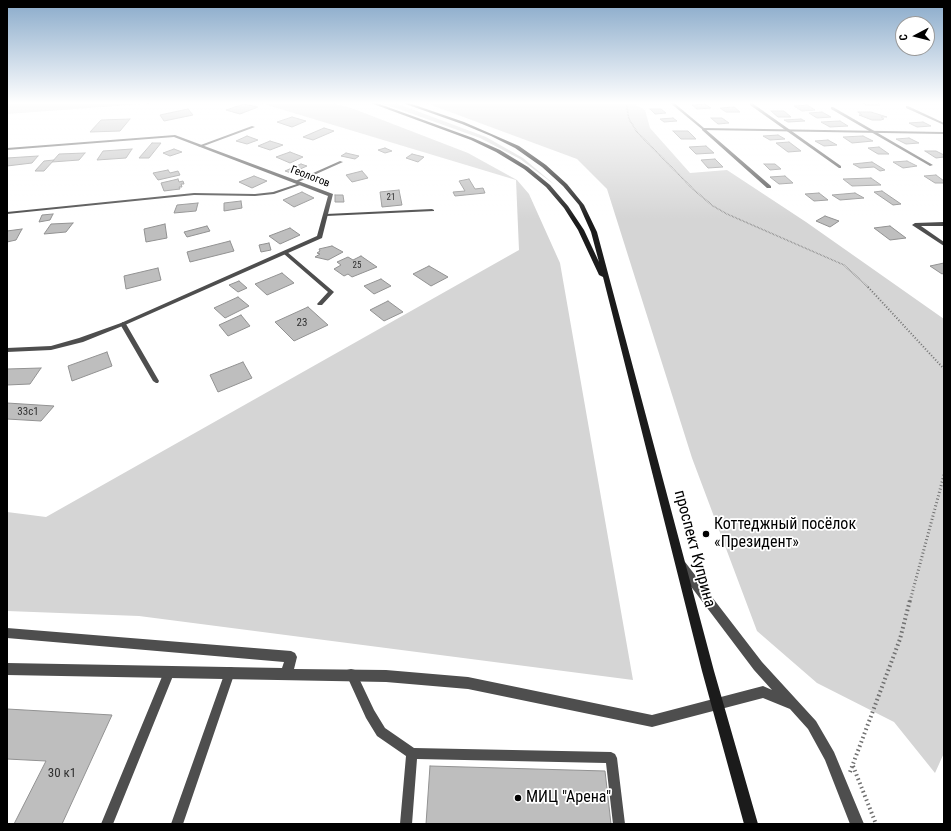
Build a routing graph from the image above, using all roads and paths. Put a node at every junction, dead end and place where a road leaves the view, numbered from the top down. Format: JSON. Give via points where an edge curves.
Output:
{"nodes":[{"id":1,"x":113,"y":141,"type":"edge"},
{"id":2,"x":186,"y":141,"type":"edge"},
{"id":3,"x":215,"y":141,"type":"edge"},
{"id":4,"x":476,"y":141,"type":"edge"},
{"id":5,"x":504,"y":141,"type":"edge"},
{"id":6,"x":646,"y":141,"type":"edge"},
{"id":7,"x":717,"y":141,"type":"edge"},
{"id":8,"x":802,"y":141,"type":"edge"},
{"id":9,"x":888,"y":141,"type":"edge"},
{"id":10,"x":200,"y":146,"type":"junction"},
{"id":11,"x":7,"y":149,"type":"edge"},
{"id":12,"x":341,"y":162,"type":"dead end"},
{"id":13,"x":931,"y":165,"type":"dead end"},
{"id":14,"x":840,"y":167,"type":"dead end"},
{"id":15,"x":298,"y":183,"type":"junction"},
{"id":16,"x":770,"y":187,"type":"dead end"},
{"id":17,"x":432,"y":210,"type":"dead end"},
{"id":18,"x":7,"y":213,"type":"edge"},
{"id":19,"x":326,"y":215,"type":"junction"},
{"id":20,"x":944,"y":224,"type":"edge"},
{"id":21,"x":944,"y":244,"type":"edge"},
{"id":22,"x":286,"y":253,"type":"junction"},
{"id":23,"x":606,"y":282,"type":"junction"},
{"id":24,"x":320,"y":304,"type":"dead end"},
{"id":25,"x":122,"y":324,"type":"junction"},
{"id":26,"x":7,"y":350,"type":"edge"},
{"id":27,"x":944,"y":370,"type":"edge"},
{"id":28,"x":156,"y":381,"type":"dead end"},
{"id":29,"x":944,"y":475,"type":"edge"},
{"id":30,"x":681,"y":565,"type":"junction"},
{"id":31,"x":7,"y":633,"type":"edge"},
{"id":32,"x":7,"y":669,"type":"edge"},
{"id":33,"x":170,"y":671,"type":"junction"},
{"id":34,"x":230,"y":672,"type":"junction"},
{"id":35,"x":351,"y":674,"type":"junction"},
{"id":36,"x":286,"y":675,"type":"junction"},
{"id":37,"x":717,"y":703,"type":"junction"},
{"id":38,"x":791,"y":704,"type":"junction"},
{"id":39,"x":412,"y":753,"type":"junction"},
{"id":40,"x":853,"y":766,"type":"junction"},
{"id":41,"x":844,"y":789,"type":"junction"},
{"id":42,"x":107,"y":824,"type":"edge"},
{"id":43,"x":177,"y":824,"type":"edge"},
{"id":44,"x":406,"y":824,"type":"edge"},
{"id":45,"x":619,"y":824,"type":"edge"},
{"id":46,"x":751,"y":824,"type":"edge"},
{"id":47,"x":856,"y":824,"type":"edge"},
{"id":48,"x":876,"y":824,"type":"edge"}],
"edges":[{"from":1,"to":11,"type":"street","name":"Геологов"},
{"from":2,"to":10,"type":"street","name":"Геологов"},
{"from":3,"to":10,"type":"lane"},
{"from":4,"to":23,"type":"main road","name":"проспект Куприна","via":[[526,168],[548,186],[581,230]]},
{"from":5,"to":23,"type":"main road","name":"проспект Куприна","via":[[544,166],[565,185],[581,205],[601,253]]},
{"from":6,"to":27,"type":"path","via":[[713,206],[844,265],[861,279]]},
{"from":7,"to":16,"type":"lane"},
{"from":8,"to":14,"type":"lane"},
{"from":9,"to":13,"type":"lane"},
{"from":10,"to":15,"type":"street","name":"Геологов"},
{"from":12,"to":15,"type":"lane"},
{"from":15,"to":18,"type":"lane","via":[[274,193],[255,195],[194,194]]},
{"from":15,"to":19,"type":"street","name":"Геологов","via":[[331,195]]},
{"from":17,"to":19,"type":"lane"},
{"from":19,"to":22,"type":"street","name":"Геологов","via":[[320,237]]},
{"from":20,"to":21,"type":"street","via":[[916,225]]},
{"from":22,"to":24,"type":"lane","via":[[331,292]]},
{"from":22,"to":25,"type":"street","name":"Геологов"},
{"from":23,"to":30,"type":"main road","name":"проспект Куприна"},
{"from":25,"to":26,"type":"street","name":"Геологов","via":[[81,340],[51,348]]},
{"from":25,"to":28,"type":"lane"},
{"from":29,"to":40,"type":"path","via":[[900,639]]},
{"from":30,"to":37,"type":"main road","name":"проспект Куприна"},
{"from":30,"to":38,"type":"street","via":[[758,666]]},
{"from":31,"to":36,"type":"street","via":[[291,656]]},
{"from":32,"to":33,"type":"street"},
{"from":33,"to":34,"type":"street"},
{"from":33,"to":42,"type":"lane"},
{"from":34,"to":36,"type":"street"},
{"from":34,"to":43,"type":"lane"},
{"from":35,"to":36,"type":"street"},
{"from":35,"to":37,"type":"street","via":[[468,683],[652,721]]},
{"from":35,"to":39,"type":"lane","via":[[381,732]]},
{"from":37,"to":38,"type":"street","via":[[763,692]]},
{"from":37,"to":46,"type":"main road","name":"проспект Куприна"},
{"from":38,"to":41,"type":"street","via":[[815,731],[830,756]]},
{"from":39,"to":44,"type":"lane"},
{"from":39,"to":45,"type":"lane","via":[[611,758]]},
{"from":40,"to":41,"type":"path"},
{"from":40,"to":48,"type":"path"},
{"from":41,"to":47,"type":"street"}]}
